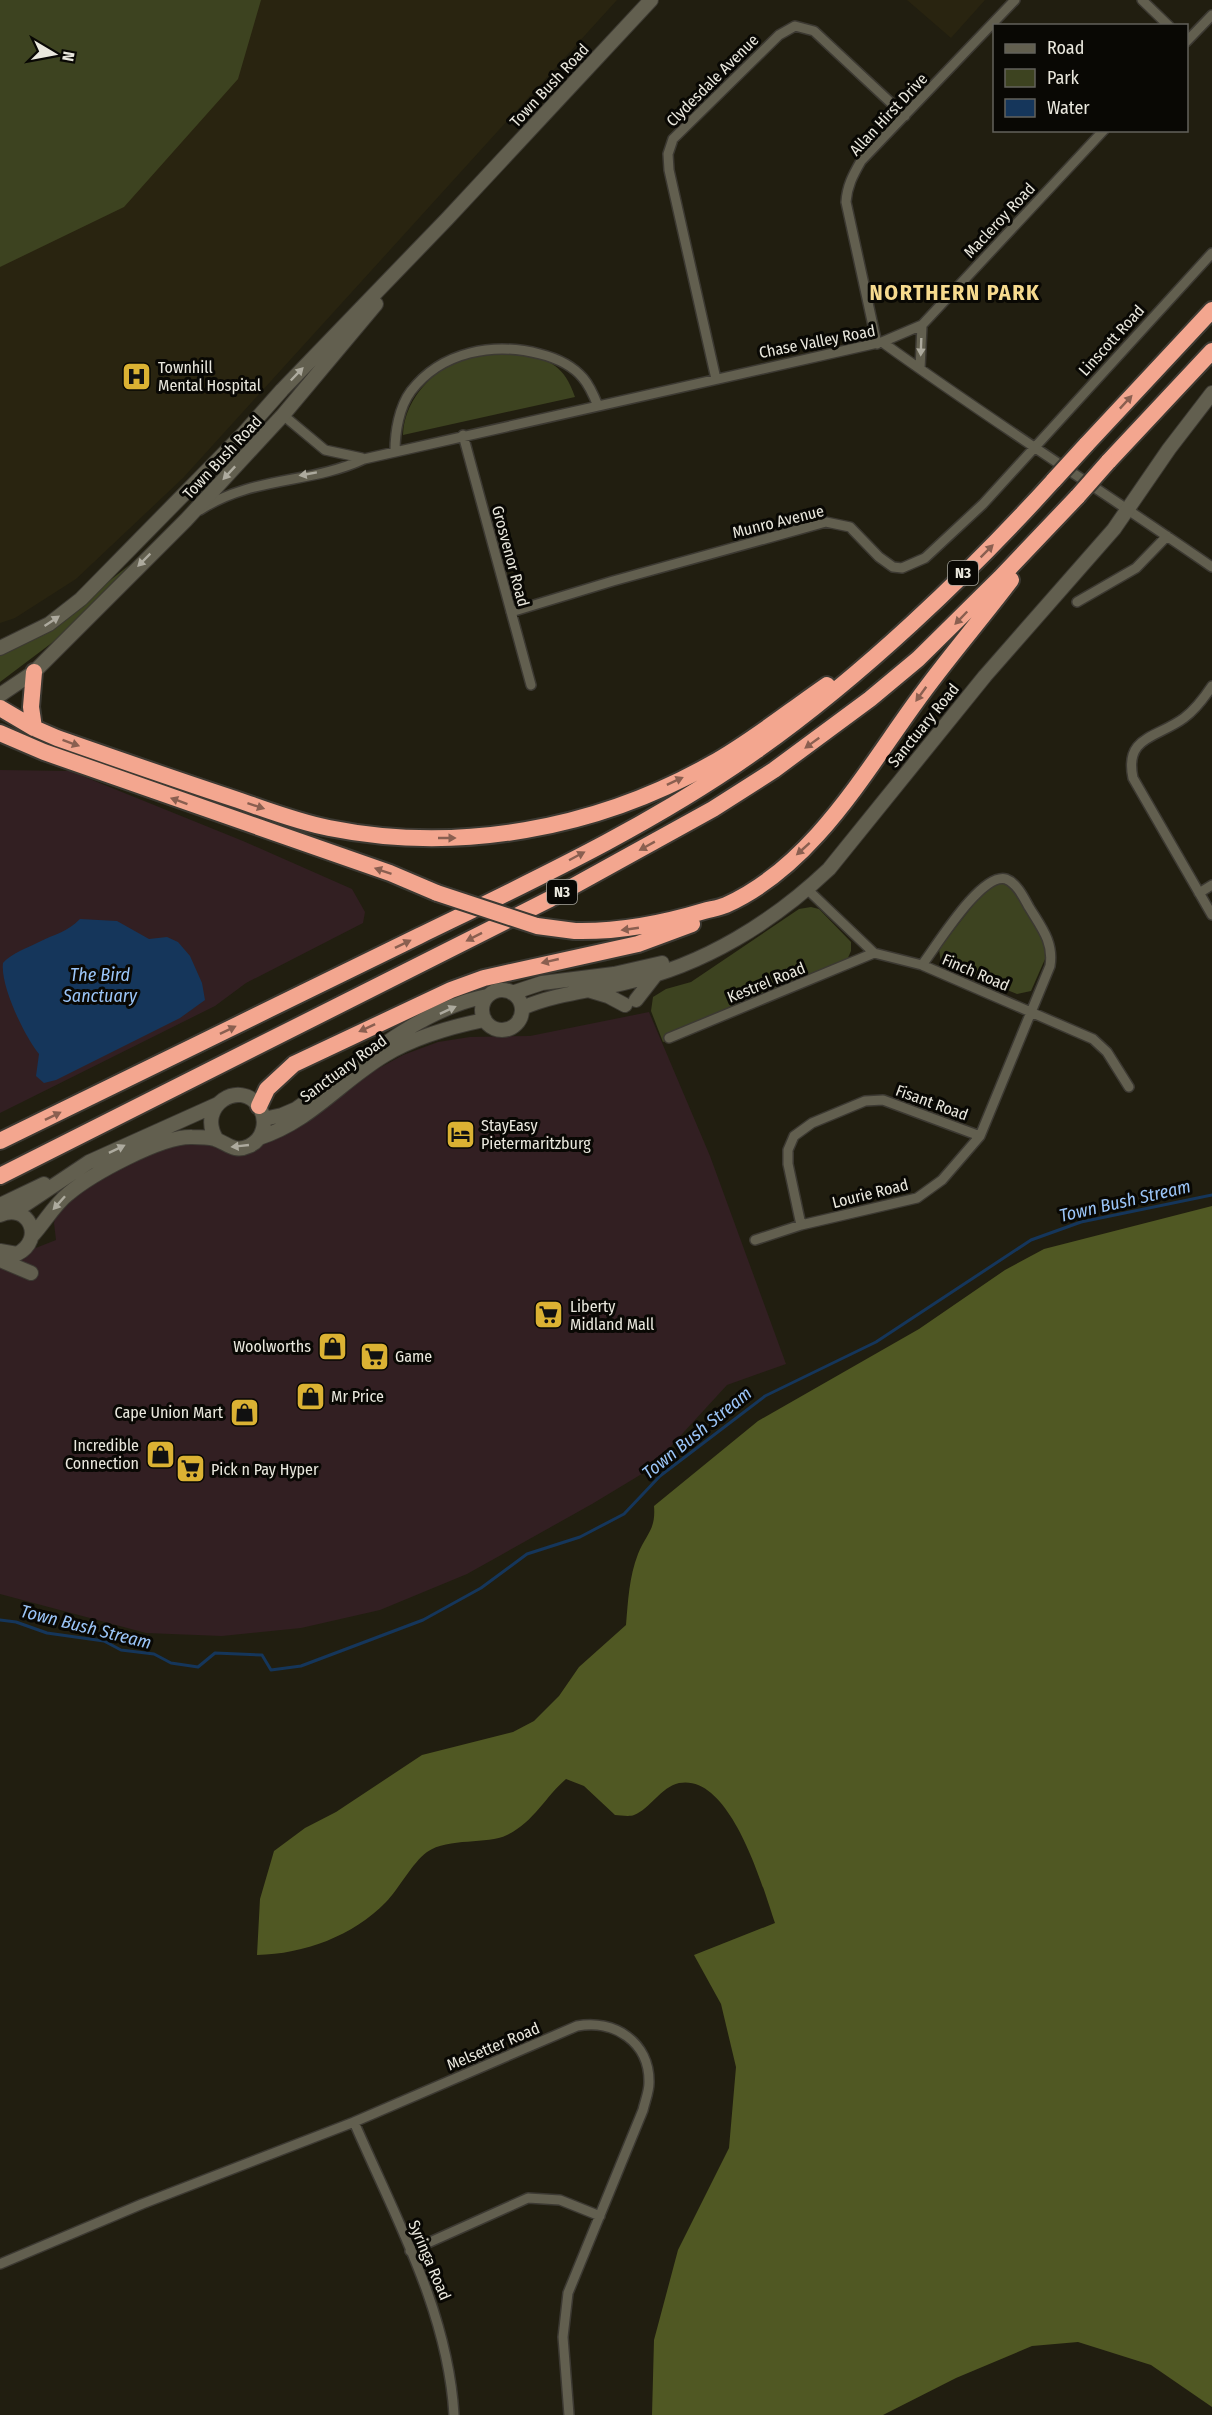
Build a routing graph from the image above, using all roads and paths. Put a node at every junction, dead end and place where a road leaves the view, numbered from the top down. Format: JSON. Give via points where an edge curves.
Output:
{"nodes":[{"id":1,"x":651,"y":0,"type":"edge"},
{"id":2,"x":1015,"y":0,"type":"edge"},
{"id":3,"x":1142,"y":0,"type":"edge"},
{"id":4,"x":1212,"y":15,"type":"edge"},
{"id":5,"x":1167,"y":24,"type":"edge"},
{"id":6,"x":1188,"y":41,"type":"edge"},
{"id":7,"x":905,"y":116,"type":"junction"},
{"id":8,"x":1102,"y":132,"type":"edge"},
{"id":9,"x":447,"y":219,"type":"junction"},
{"id":10,"x":1212,"y":253,"type":"edge"},
{"id":11,"x":1212,"y":310,"type":"edge"},
{"id":12,"x":922,"y":325,"type":"junction"},
{"id":13,"x":880,"y":343,"type":"junction"},
{"id":14,"x":1212,"y":351,"type":"edge"},
{"id":15,"x":920,"y":369,"type":"junction"},
{"id":16,"x":716,"y":379,"type":"junction"},
{"id":17,"x":282,"y":390,"type":"junction"},
{"id":18,"x":1212,"y":393,"type":"edge"},
{"id":19,"x":597,"y":406,"type":"junction"},
{"id":20,"x":284,"y":415,"type":"junction"},
{"id":21,"x":244,"y":433,"type":"junction"},
{"id":22,"x":463,"y":435,"type":"junction"},
{"id":23,"x":1033,"y":448,"type":"junction"},
{"id":24,"x":395,"y":452,"type":"junction"},
{"id":25,"x":364,"y":459,"type":"junction"},
{"id":26,"x":1129,"y":509,"type":"junction"},
{"id":27,"x":1060,"y":515,"type":"junction"},
{"id":28,"x":186,"y":520,"type":"junction"},
{"id":29,"x":1167,"y":536,"type":"junction"},
{"id":30,"x":1212,"y":567,"type":"edge"},
{"id":31,"x":1077,"y":602,"type":"dead end"},
{"id":32,"x":511,"y":612,"type":"junction"},
{"id":33,"x":0,"y":648,"type":"edge"},
{"id":34,"x":867,"y":662,"type":"junction"},
{"id":35,"x":34,"y":672,"type":"junction"},
{"id":36,"x":531,"y":685,"type":"dead end"},
{"id":37,"x":1212,"y":686,"type":"edge"},
{"id":38,"x":0,"y":695,"type":"edge"},
{"id":39,"x":0,"y":708,"type":"edge"},
{"id":40,"x":34,"y":728,"type":"junction"},
{"id":41,"x":0,"y":733,"type":"edge"},
{"id":42,"x":0,"y":742,"type":"edge"},
{"id":43,"x":44,"y":752,"type":"junction"},
{"id":44,"x":1212,"y":885,"type":"edge"},
{"id":45,"x":807,"y":889,"type":"junction"},
{"id":46,"x":1199,"y":893,"type":"junction"},
{"id":47,"x":724,"y":906,"type":"junction"},
{"id":48,"x":1212,"y":915,"type":"edge"},
{"id":49,"x":727,"y":943,"type":"junction"},
{"id":50,"x":874,"y":953,"type":"junction"},
{"id":51,"x":922,"y":965,"type":"junction"},
{"id":52,"x":658,"y":972,"type":"junction"},
{"id":53,"x":585,"y":990,"type":"junction"},
{"id":54,"x":512,"y":993,"type":"junction"},
{"id":55,"x":487,"y":996,"type":"junction"},
{"id":56,"x":522,"y":1008,"type":"junction"},
{"id":57,"x":1030,"y":1012,"type":"junction"},
{"id":58,"x":484,"y":1020,"type":"junction"},
{"id":59,"x":669,"y":1038,"type":"dead end"},
{"id":60,"x":1130,"y":1087,"type":"dead end"},
{"id":61,"x":218,"y":1104,"type":"junction"},
{"id":62,"x":261,"y":1112,"type":"junction"},
{"id":63,"x":980,"y":1136,"type":"junction"},
{"id":64,"x":259,"y":1138,"type":"junction"},
{"id":65,"x":217,"y":1140,"type":"junction"},
{"id":66,"x":0,"y":1142,"type":"edge"},
{"id":67,"x":78,"y":1169,"type":"junction"},
{"id":68,"x":0,"y":1176,"type":"edge"},
{"id":69,"x":0,"y":1205,"type":"edge"},
{"id":70,"x":7,"y":1214,"type":"edge"},
{"id":71,"x":801,"y":1225,"type":"junction"},
{"id":72,"x":32,"y":1236,"type":"junction"},
{"id":73,"x":755,"y":1240,"type":"dead end"},
{"id":74,"x":0,"y":1254,"type":"edge"},
{"id":75,"x":31,"y":1273,"type":"dead end"},
{"id":76,"x":354,"y":2122,"type":"junction"},
{"id":77,"x":600,"y":2216,"type":"junction"},
{"id":78,"x":410,"y":2251,"type":"junction"},
{"id":79,"x":0,"y":2264,"type":"edge"},
{"id":80,"x":454,"y":2415,"type":"edge"},
{"id":81,"x":569,"y":2415,"type":"edge"}],
"edges":[{"from":1,"to":9,"type":"street","name":"Town Bush Road"},
{"from":2,"to":7,"type":"street","name":"Allan Hirst Drive"},
{"from":3,"to":5,"type":"street"},
{"from":4,"to":6,"type":"street"},
{"from":7,"to":13,"type":"street","name":"Allan Hirst Drive","via":[[861,161],[847,189],[848,213]]},
{"from":7,"to":16,"type":"street","name":"Clydesdale Avenue","via":[[814,31],[795,26],[779,35],[673,139],[668,154],[669,170]]},
{"from":8,"to":12,"type":"street","name":"Macleroy Road"},
{"from":17,"to":9,"type":"street","name":"Town Bush Road","one_way":true},
{"from":9,"to":20,"type":"street","name":"Town Bush Road"},
{"from":10,"to":23,"type":"street","name":"Linscott Road"},
{"from":34,"to":11,"type":"highway","number":"N3","one_way":true,"bridge":true,"via":[[976,561]]},
{"from":12,"to":13,"type":"street","name":"Macleroy Road"},
{"from":12,"to":15,"type":"street","one_way":true},
{"from":13,"to":15,"type":"street","name":"Chase Valley Road"},
{"from":13,"to":16,"type":"street","name":"Chase Valley Road"},
{"from":14,"to":27,"type":"highway","number":"N3","bridge":true},
{"from":15,"to":23,"type":"street","name":"Chase Valley Road"},
{"from":16,"to":19,"type":"street","name":"Chase Valley Road"},
{"from":17,"to":20,"type":"street"},
{"from":17,"to":21,"type":"street","name":"Town Bush Road"},
{"from":18,"to":26,"type":"street"},
{"from":19,"to":22,"type":"street","name":"Chase Valley Road"},
{"from":19,"to":24,"type":"street","via":[[584,378],[566,364],[521,349],[479,349],[442,365],[410,392],[399,420]]},
{"from":20,"to":21,"type":"street","via":[[267,418]]},
{"from":20,"to":25,"type":"street","name":"Chase Valley Road","via":[[325,450]]},
{"from":20,"to":28,"type":"street","name":"Town Bush Road","one_way":true},
{"from":33,"to":21,"type":"street","name":"Town Bush Road","one_way":true,"via":[[49,624],[81,599]]},
{"from":22,"to":24,"type":"street","name":"Chase Valley Road"},
{"from":22,"to":32,"type":"street","name":"Grosvenor Road"},
{"from":23,"to":26,"type":"street","name":"Chase Valley Road"},
{"from":23,"to":32,"type":"street","name":"Munro Avenue","via":[[945,542],[910,566],[889,564],[850,527],[826,522]]},
{"from":24,"to":25,"type":"street","name":"Chase Valley Road"},
{"from":25,"to":28,"type":"street","name":"Chase Valley Road","one_way":true,"via":[[232,493]]},
{"from":26,"to":29,"type":"street","name":"Chase Valley Road"},
{"from":26,"to":45,"type":"street","name":"Sanctuary Road","via":[[985,676],[846,848]]},
{"from":27,"to":47,"type":"highway","one_way":true,"via":[[925,689],[830,820],[774,874]]},
{"from":27,"to":68,"type":"highway","number":"N3","one_way":true,"via":[[918,659],[809,745],[713,809],[550,898]]},
{"from":28,"to":35,"type":"street","name":"Town Bush Road","one_way":true},
{"from":29,"to":30,"type":"street","name":"Chase Valley Road"},
{"from":29,"to":31,"type":"street","via":[[1136,568]]},
{"from":32,"to":36,"type":"street","name":"Grosvenor Road"},
{"from":40,"to":34,"type":"highway","one_way":true,"via":[[309,824],[401,838],[462,838],[527,831],[564,822],[665,786],[710,765],[840,675]]},
{"from":66,"to":34,"type":"highway","number":"N3","one_way":true,"via":[[536,879],[686,798],[756,752]]},
{"from":35,"to":38,"type":"street","name":"Town Bush Road"},
{"from":35,"to":40,"type":"highway"},
{"from":37,"to":46,"type":"street","via":[[1184,719],[1139,744],[1130,765],[1133,778]]},
{"from":39,"to":40,"type":"highway"},
{"from":41,"to":43,"type":"highway"},
{"from":42,"to":43,"type":"highway"},
{"from":47,"to":43,"type":"highway","one_way":true,"bridge":true,"via":[[618,931],[537,926]]},
{"from":44,"to":46,"type":"street"},
{"from":45,"to":49,"type":"street","name":"Sanctuary Road"},
{"from":45,"to":50,"type":"street","name":"Finch Road"},
{"from":46,"to":48,"type":"street"},
{"from":47,"to":62,"type":"highway","one_way":true,"via":[[694,923],[638,944],[484,978],[451,990],[294,1064],[267,1089]]},
{"from":49,"to":52,"type":"street","name":"Sanctuary Road","via":[[701,958]]},
{"from":49,"to":54,"type":"street","name":"Sanctuary Road","via":[[629,970],[542,983]]},
{"from":50,"to":51,"type":"street","name":"Finch Road"},
{"from":50,"to":59,"type":"street","name":"Kestrel Road"},
{"from":51,"to":57,"type":"street","name":"Finch Road"},
{"from":51,"to":57,"type":"street","name":"Lourie Road","via":[[984,885],[1006,879],[1016,886],[1051,947],[1050,966]]},
{"from":52,"to":53,"type":"street","name":"Sanctuary Road","via":[[630,982]]},
{"from":52,"to":53,"type":"street","via":[[630,1003]]},
{"from":53,"to":56,"type":"street","name":"Sanctuary Road","via":[[549,997]]},
{"from":54,"to":55,"type":"street","via":[[499,990]]},
{"from":54,"to":56,"type":"street"},
{"from":55,"to":58,"type":"street","via":[[482,1008]]},
{"from":62,"to":55,"type":"street","name":"Sanctuary Road","one_way":true,"via":[[282,1115],[296,1108],[412,1027]]},
{"from":56,"to":58,"type":"street","via":[[517,1023],[507,1030],[494,1029]]},
{"from":57,"to":60,"type":"street","name":"Finch Road","via":[[1100,1044]]},
{"from":57,"to":63,"type":"street","name":"Lourie Road"},
{"from":58,"to":64,"type":"street","name":"Sanctuary Road","via":[[423,1036],[400,1047],[289,1127]]},
{"from":61,"to":62,"type":"street","via":[[239,1095],[250,1098]]},
{"from":61,"to":65,"type":"street","via":[[211,1118]]},
{"from":67,"to":61,"type":"street","one_way":true},
{"from":62,"to":64,"type":"street"},
{"from":63,"to":71,"type":"street","name":"Lourie Road","via":[[942,1180],[917,1198]]},
{"from":63,"to":71,"type":"street","name":"Fisant Road","via":[[883,1100],[865,1101],[812,1123],[794,1136],[788,1150]]},
{"from":64,"to":65,"type":"street","one_way":true,"via":[[242,1148]]},
{"from":65,"to":72,"type":"street","one_way":true,"via":[[182,1137],[92,1176],[67,1194]]},
{"from":67,"to":69,"type":"street"},
{"from":67,"to":70,"type":"street"},
{"from":70,"to":72,"type":"street","via":[[28,1220]]},
{"from":71,"to":73,"type":"street","name":"Lourie Road"},
{"from":72,"to":74,"type":"street","via":[[24,1250]]},
{"from":74,"to":75,"type":"street"},
{"from":76,"to":77,"type":"street","name":"Melsetter Road","via":[[577,2026],[612,2027],[634,2041],[647,2065],[649,2085],[643,2110]]},
{"from":76,"to":78,"type":"street","name":"Syringa Road"},
{"from":76,"to":79,"type":"street","name":"Melsetter Road"},
{"from":77,"to":78,"type":"street","via":[[560,2200],[528,2198]]},
{"from":77,"to":81,"type":"street","name":"Melsetter Road","via":[[568,2293],[564,2315]]},
{"from":78,"to":80,"type":"street","name":"Syringa Road","via":[[443,2335]]}]}
